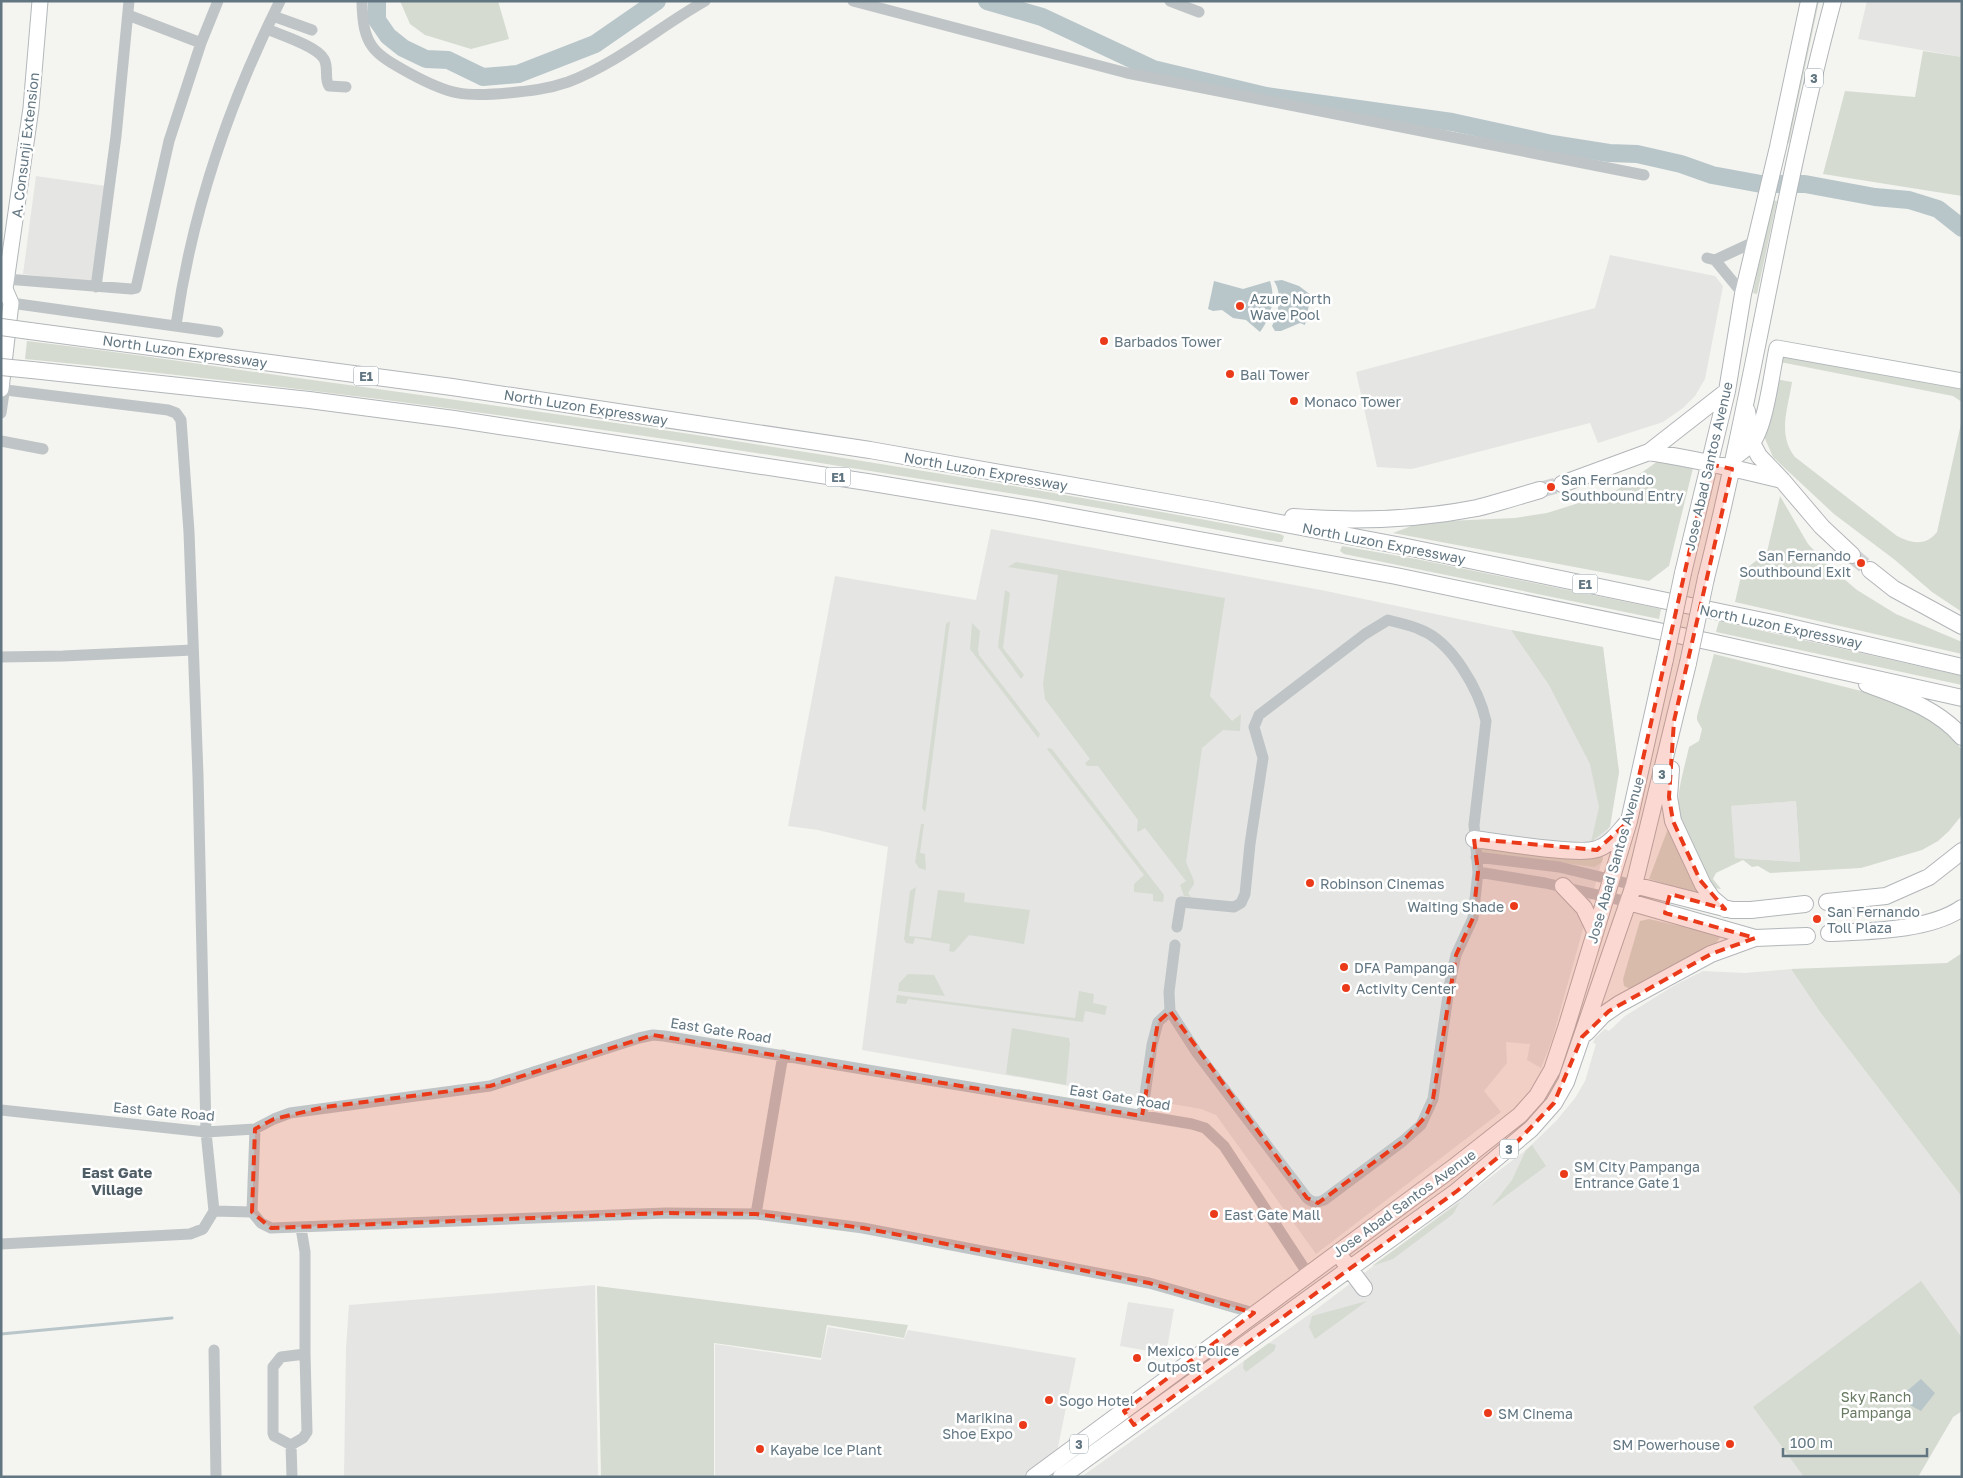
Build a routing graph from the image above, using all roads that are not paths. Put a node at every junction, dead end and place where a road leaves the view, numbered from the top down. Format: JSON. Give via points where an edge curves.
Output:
{"nodes":[{"id":1,"x":40,"y":1,"type":"edge"},
{"id":2,"x":129,"y":1,"type":"edge"},
{"id":3,"x":218,"y":1,"type":"edge"},
{"id":4,"x":280,"y":1,"type":"edge"},
{"id":5,"x":705,"y":1,"type":"edge"},
{"id":6,"x":853,"y":1,"type":"edge"},
{"id":7,"x":1170,"y":1,"type":"edge"},
{"id":8,"x":1809,"y":1,"type":"edge"},
{"id":9,"x":1833,"y":1,"type":"edge"},
{"id":10,"x":362,"y":2,"type":"edge"},
{"id":11,"x":1199,"y":12,"type":"dead end"},
{"id":12,"x":128,"y":15,"type":"junction"},
{"id":13,"x":273,"y":16,"type":"junction"},
{"id":14,"x":267,"y":29,"type":"junction"},
{"id":15,"x":312,"y":30,"type":"dead end"},
{"id":16,"x":200,"y":43,"type":"junction"},
{"id":17,"x":346,"y":87,"type":"dead end"},
{"id":18,"x":1644,"y":176,"type":"dead end"},
{"id":19,"x":1756,"y":241,"type":"junction"},
{"id":20,"x":96,"y":287,"type":"junction"},
{"id":21,"x":6,"y":291,"type":"edge"},
{"id":22,"x":1743,"y":294,"type":"junction"},
{"id":23,"x":176,"y":325,"type":"junction"},
{"id":24,"x":1,"y":327,"type":"edge"},
{"id":25,"x":218,"y":332,"type":"dead end"},
{"id":26,"x":1,"y":367,"type":"edge"},
{"id":27,"x":1962,"y":380,"type":"edge"},
{"id":28,"x":1,"y":389,"type":"edge"},
{"id":29,"x":1726,"y":391,"type":"junction"},
{"id":30,"x":1746,"y":401,"type":"junction"},
{"id":31,"x":1,"y":412,"type":"edge"},
{"id":32,"x":1755,"y":438,"type":"junction"},
{"id":33,"x":1,"y":441,"type":"edge"},
{"id":34,"x":43,"y":449,"type":"dead end"},
{"id":35,"x":1650,"y":452,"type":"junction"},
{"id":36,"x":1709,"y":464,"type":"junction"},
{"id":37,"x":1733,"y":464,"type":"junction"},
{"id":38,"x":1782,"y":480,"type":"junction"},
{"id":39,"x":1562,"y":484,"type":"tunnel mouth"},
{"id":40,"x":1540,"y":490,"type":"tunnel mouth"},
{"id":41,"x":1211,"y":510,"type":"junction"},
{"id":42,"x":1852,"y":555,"type":"tunnel mouth"},
{"id":43,"x":1870,"y":570,"type":"tunnel mouth"},
{"id":44,"x":1962,"y":626,"type":"edge"},
{"id":45,"x":193,"y":650,"type":"junction"},
{"id":46,"x":1,"y":657,"type":"edge"},
{"id":47,"x":1803,"y":662,"type":"junction"},
{"id":48,"x":1962,"y":666,"type":"edge"},
{"id":49,"x":1962,"y":698,"type":"edge"},
{"id":50,"x":1674,"y":721,"type":"junction"},
{"id":51,"x":1962,"y":737,"type":"edge"},
{"id":52,"x":1629,"y":821,"type":"junction"},
{"id":53,"x":1474,"y":839,"type":"junction"},
{"id":54,"x":1962,"y":851,"type":"edge"},
{"id":55,"x":1476,"y":857,"type":"junction"},
{"id":56,"x":1478,"y":872,"type":"junction"},
{"id":57,"x":1612,"y":878,"type":"junction"},
{"id":58,"x":1634,"y":885,"type":"junction"},
{"id":59,"x":1563,"y":886,"type":"junction"},
{"id":60,"x":1606,"y":897,"type":"junction"},
{"id":61,"x":1629,"y":902,"type":"junction"},
{"id":62,"x":1828,"y":902,"type":"dead end"},
{"id":63,"x":1805,"y":904,"type":"dead end"},
{"id":64,"x":1962,"y":908,"type":"edge"},
{"id":65,"x":1724,"y":909,"type":"junction"},
{"id":66,"x":1177,"y":928,"type":"dead end"},
{"id":67,"x":1595,"y":931,"type":"junction"},
{"id":68,"x":1829,"y":933,"type":"dead end"},
{"id":69,"x":1807,"y":936,"type":"dead end"},
{"id":70,"x":1755,"y":938,"type":"junction"},
{"id":71,"x":1175,"y":945,"type":"dead end"},
{"id":72,"x":1170,"y":1011,"type":"junction"},
{"id":73,"x":1582,"y":1037,"type":"junction"},
{"id":74,"x":783,"y":1055,"type":"junction"},
{"id":75,"x":1,"y":1110,"type":"edge"},
{"id":76,"x":1142,"y":1116,"type":"junction"},
{"id":77,"x":255,"y":1129,"type":"junction"},
{"id":78,"x":206,"y":1132,"type":"junction"},
{"id":79,"x":1454,"y":1167,"type":"junction"},
{"id":80,"x":214,"y":1211,"type":"junction"},
{"id":81,"x":252,"y":1212,"type":"junction"},
{"id":82,"x":756,"y":1214,"type":"junction"},
{"id":83,"x":301,"y":1228,"type":"junction"},
{"id":84,"x":1,"y":1244,"type":"edge"},
{"id":85,"x":1346,"y":1264,"type":"junction"},
{"id":86,"x":1308,"y":1274,"type":"junction"},
{"id":87,"x":1364,"y":1288,"type":"dead end"},
{"id":88,"x":1254,"y":1313,"type":"junction"},
{"id":89,"x":214,"y":1350,"type":"dead end"},
{"id":90,"x":305,"y":1354,"type":"junction"},
{"id":91,"x":1201,"y":1356,"type":"junction"},
{"id":92,"x":1124,"y":1412,"type":"junction"},
{"id":93,"x":1134,"y":1425,"type":"junction"},
{"id":94,"x":291,"y":1445,"type":"junction"},
{"id":95,"x":216,"y":1477,"type":"edge"},
{"id":96,"x":292,"y":1477,"type":"edge"},
{"id":97,"x":1034,"y":1477,"type":"edge"},
{"id":98,"x":1061,"y":1477,"type":"edge"}],
"edges":[{"from":1,"to":21,"type":"main road","name":"A. Consunji Extension","via":[[31,108]]},
{"from":2,"to":12,"type":"street"},
{"from":3,"to":16,"type":"street"},
{"from":4,"to":13,"type":"street"},
{"from":5,"to":10,"type":"street","via":[[611,61],[567,82],[540,90],[472,96],[453,93],[386,60],[371,46],[363,28]]},
{"from":6,"to":18,"type":"street","via":[[1127,72]]},
{"from":7,"to":11,"type":"street"},
{"from":8,"to":19,"type":"highway","name":"Jose Abad Santos Avenue","number":"3"},
{"from":9,"to":30,"type":"highway","name":"Jose Abad Santos Avenue","number":"3","via":[[1783,210]]},
{"from":12,"to":16,"type":"street"},
{"from":12,"to":20,"type":"street"},
{"from":13,"to":14,"type":"street"},
{"from":13,"to":15,"type":"street"},
{"from":14,"to":17,"type":"street","via":[[315,50],[324,60],[329,86]]},
{"from":14,"to":23,"type":"street","via":[[230,114],[210,174],[189,253]]},
{"from":16,"to":20,"type":"street","via":[[169,141],[136,288]]},
{"from":19,"to":22,"type":"highway","name":"Jose Abad Santos Avenue","number":"3"},
{"from":19,"to":22,"type":"street","via":[[1711,259]]},
{"from":20,"to":21,"type":"street"},
{"from":21,"to":23,"type":"street"},
{"from":21,"to":28,"type":"main road","name":"A. Consunji Extension"},
{"from":22,"to":29,"type":"highway","name":"Jose Abad Santos Avenue","number":"3"},
{"from":23,"to":25,"type":"street"},
{"from":24,"to":41,"type":"highway","name":"North Luzon Expressway","number":"E1","bridge":true,"via":[[442,386],[870,450]]},
{"from":26,"to":47,"type":"highway","number":"E1","bridge":true,"via":[[380,409],[876,483],[1396,576]]},
{"from":27,"to":32,"type":"main road","via":[[1776,348]]},
{"from":29,"to":35,"type":"highway"},
{"from":29,"to":36,"type":"highway","name":"Jose Abad Santos Avenue","number":"3"},
{"from":30,"to":32,"type":"highway"},
{"from":30,"to":37,"type":"highway","name":"Jose Abad Santos Avenue","number":"3"},
{"from":31,"to":45,"type":"street","via":[[6,390],[168,410],[179,416],[182,420]]},
{"from":32,"to":37,"type":"main road"},
{"from":32,"to":38,"type":"highway","via":[[1759,456]]},
{"from":33,"to":34,"type":"street"},
{"from":35,"to":36,"type":"highway"},
{"from":35,"to":39,"type":"highway"},
{"from":36,"to":37,"type":"highway"},
{"from":36,"to":52,"type":"highway","name":"Jose Abad Santos Avenue","number":"3","bridge":true},
{"from":37,"to":38,"type":"highway"},
{"from":37,"to":50,"type":"highway","name":"Jose Abad Santos Avenue","number":"3","bridge":true},
{"from":38,"to":42,"type":"highway","via":[[1822,527]]},
{"from":40,"to":41,"type":"highway","via":[[1472,509],[1382,520]]},
{"from":41,"to":48,"type":"highway","name":"North Luzon Expressway","number":"E1","via":[[1768,622]]},
{"from":43,"to":44,"type":"highway","via":[[1894,589]]},
{"from":45,"to":46,"type":"street"},
{"from":45,"to":78,"type":"street"},
{"from":47,"to":49,"type":"highway","number":"E1"},
{"from":47,"to":51,"type":"highway","via":[[1913,702],[1942,718]]},
{"from":50,"to":58,"type":"highway","name":"Jose Abad Santos Avenue","number":"3"},
{"from":50,"to":65,"type":"highway","via":[[1669,797],[1673,821],[1703,885]]},
{"from":52,"to":53,"type":"highway","via":[[1597,850],[1563,850]]},
{"from":52,"to":57,"type":"highway","name":"Jose Abad Santos Avenue","number":"3"},
{"from":53,"to":55,"type":"street"},
{"from":53,"to":66,"type":"street","via":[[1486,721],[1483,706],[1469,677],[1436,639],[1422,630],[1388,620],[1259,715],[1254,727],[1264,758],[1245,894],[1241,903],[1234,907],[1181,902]]},
{"from":54,"to":62,"type":"highway","via":[[1929,877],[1886,896]]},
{"from":55,"to":56,"type":"street"},
{"from":55,"to":57,"type":"street","via":[[1559,867]]},
{"from":56,"to":59,"type":"street"},
{"from":56,"to":72,"type":"street","via":[[1473,918],[1456,955],[1433,1099],[1426,1116],[1403,1141],[1318,1203],[1307,1198],[1197,1053]]},
{"from":57,"to":58,"type":"street"},
{"from":57,"to":60,"type":"highway","name":"Jose Abad Santos Avenue","number":"3"},
{"from":58,"to":61,"type":"highway","name":"Jose Abad Santos Avenue","number":"3"},
{"from":58,"to":65,"type":"highway"},
{"from":59,"to":60,"type":"street"},
{"from":59,"to":67,"type":"highway","via":[[1584,908]]},
{"from":60,"to":61,"type":"street"},
{"from":60,"to":67,"type":"highway","name":"Jose Abad Santos Avenue","number":"3"},
{"from":61,"to":70,"type":"highway"},
{"from":61,"to":73,"type":"highway","name":"Jose Abad Santos Avenue","number":"3"},
{"from":63,"to":65,"type":"highway","via":[[1751,910]]},
{"from":64,"to":68,"type":"highway","via":[[1945,918],[1923,924]]},
{"from":67,"to":79,"type":"highway","name":"Jose Abad Santos Avenue","number":"3","via":[[1552,1070],[1542,1088],[1512,1122]]},
{"from":69,"to":70,"type":"highway"},
{"from":70,"to":73,"type":"highway","via":[[1711,954],[1637,993],[1603,1015]]},
{"from":71,"to":72,"type":"street"},
{"from":72,"to":76,"type":"street","via":[[1158,1022],[1152,1044]]},
{"from":73,"to":85,"type":"highway","name":"Jose Abad Santos Avenue","number":"3","via":[[1561,1092],[1531,1129],[1456,1191]]},
{"from":74,"to":76,"type":"street","name":"East Gate Road"},
{"from":74,"to":77,"type":"street","name":"East Gate Road","via":[[653,1035],[490,1086],[290,1113]]},
{"from":74,"to":82,"type":"street"},
{"from":75,"to":78,"type":"street","name":"East Gate Road"},
{"from":76,"to":86,"type":"street","name":"East Gate Road","via":[[1192,1124],[1215,1136]]},
{"from":77,"to":78,"type":"street","name":"East Gate Road"},
{"from":77,"to":81,"type":"street"},
{"from":78,"to":80,"type":"street"},
{"from":79,"to":85,"type":"highway","via":[[1432,1196]]},
{"from":79,"to":86,"type":"highway","name":"Jose Abad Santos Avenue","number":"3"},
{"from":80,"to":81,"type":"street"},
{"from":80,"to":84,"type":"street","via":[[203,1229],[190,1234]]},
{"from":81,"to":83,"type":"street","via":[[261,1223],[271,1228]]},
{"from":82,"to":83,"type":"street","via":[[666,1212]]},
{"from":82,"to":88,"type":"street","via":[[863,1228],[1149,1283]]},
{"from":83,"to":90,"type":"street","via":[[305,1252]]},
{"from":85,"to":87,"type":"highway"},
{"from":85,"to":91,"type":"highway"},
{"from":85,"to":93,"type":"highway","name":"Jose Abad Santos Avenue","number":"3"},
{"from":86,"to":88,"type":"highway","name":"Jose Abad Santos Avenue","number":"3"},
{"from":88,"to":91,"type":"highway","name":"Jose Abad Santos Avenue","number":"3"},
{"from":89,"to":95,"type":"street"},
{"from":90,"to":94,"type":"street","via":[[307,1432]]},
{"from":90,"to":94,"type":"street","via":[[281,1357],[273,1367],[273,1433]]},
{"from":91,"to":92,"type":"highway","name":"Jose Abad Santos Avenue","number":"3"},
{"from":92,"to":93,"type":"highway"},
{"from":92,"to":97,"type":"highway","name":"Jose Abad Santos Avenue","number":"3"},
{"from":93,"to":98,"type":"highway","name":"Jose Abad Santos Avenue","number":"3"},
{"from":94,"to":96,"type":"street"}]}
